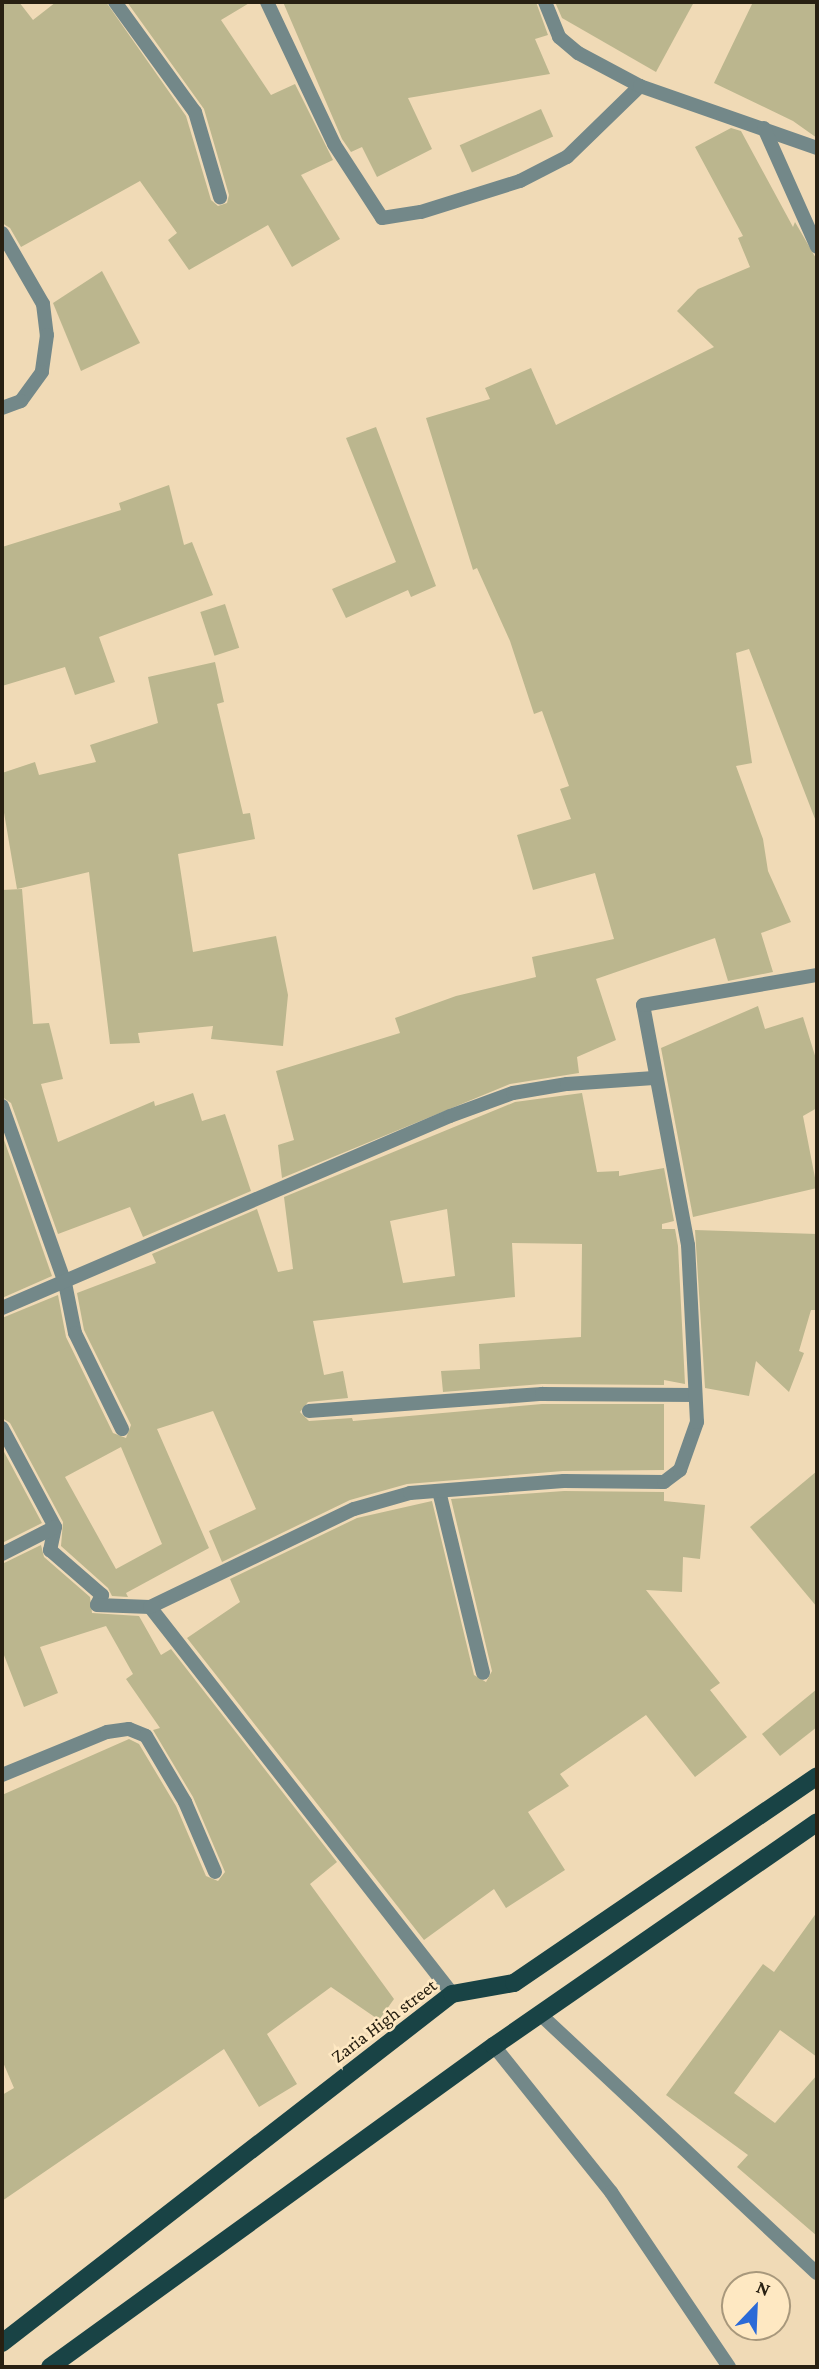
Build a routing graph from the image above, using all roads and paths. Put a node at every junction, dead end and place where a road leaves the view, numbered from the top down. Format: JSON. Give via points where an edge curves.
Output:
{"nodes":[{"id":1,"x":115,"y":2,"type":"edge"},
{"id":2,"x":267,"y":2,"type":"edge"},
{"id":3,"x":545,"y":2,"type":"edge"},
{"id":4,"x":640,"y":86,"type":"junction"},
{"id":5,"x":764,"y":128,"type":"junction"},
{"id":6,"x":817,"y":148,"type":"edge"},
{"id":7,"x":220,"y":197,"type":"dead end"},
{"id":8,"x":2,"y":233,"type":"edge"},
{"id":9,"x":817,"y":247,"type":"edge"},
{"id":10,"x":2,"y":408,"type":"edge"},
{"id":11,"x":817,"y":975,"type":"edge"},
{"id":12,"x":654,"y":1078,"type":"junction"},
{"id":13,"x":2,"y":1106,"type":"edge"},
{"id":14,"x":65,"y":1283,"type":"junction"},
{"id":15,"x":2,"y":1308,"type":"edge"},
{"id":16,"x":695,"y":1395,"type":"junction"},
{"id":17,"x":309,"y":1411,"type":"dead end"},
{"id":18,"x":2,"y":1428,"type":"edge"},
{"id":19,"x":122,"y":1429,"type":"dead end"},
{"id":20,"x":439,"y":1491,"type":"junction"},
{"id":21,"x":55,"y":1527,"type":"junction"},
{"id":22,"x":2,"y":1554,"type":"edge"},
{"id":23,"x":150,"y":1607,"type":"junction"},
{"id":24,"x":483,"y":1673,"type":"dead end"},
{"id":25,"x":2,"y":1774,"type":"edge"},
{"id":26,"x":817,"y":1776,"type":"edge"},
{"id":27,"x":817,"y":1822,"type":"edge"},
{"id":28,"x":215,"y":1872,"type":"dead end"},
{"id":29,"x":452,"y":1994,"type":"junction"},
{"id":30,"x":542,"y":2016,"type":"junction"},
{"id":31,"x":494,"y":2046,"type":"junction"},
{"id":32,"x":817,"y":2273,"type":"edge"},
{"id":33,"x":2,"y":2343,"type":"edge"},
{"id":34,"x":50,"y":2367,"type":"edge"},
{"id":35,"x":729,"y":2367,"type":"edge"}],
"edges":[{"from":1,"to":7,"type":"street","via":[[195,112]]},
{"from":2,"to":4,"type":"street","via":[[334,144],[382,218],[421,212],[520,181],[567,157]]},
{"from":3,"to":4,"type":"street","via":[[559,37]]},
{"from":4,"to":5,"type":"street"},
{"from":5,"to":6,"type":"street"},
{"from":5,"to":9,"type":"street"},
{"from":8,"to":10,"type":"street","via":[[43,304],[47,335],[42,372],[21,401]]},
{"from":11,"to":12,"type":"street","via":[[643,1005]]},
{"from":12,"to":14,"type":"street","via":[[513,1093],[210,1217]]},
{"from":12,"to":16,"type":"street","via":[[688,1245]]},
{"from":13,"to":14,"type":"street"},
{"from":14,"to":15,"type":"street"},
{"from":14,"to":19,"type":"street","via":[[75,1333]]},
{"from":16,"to":17,"type":"street","via":[[542,1394]]},
{"from":16,"to":20,"type":"street","via":[[697,1422],[687,1459],[664,1482],[564,1481]]},
{"from":18,"to":21,"type":"street"},
{"from":20,"to":23,"type":"street","via":[[410,1493],[354,1509]]},
{"from":20,"to":24,"type":"street"},
{"from":21,"to":22,"type":"street"},
{"from":21,"to":23,"type":"street","via":[[50,1550],[102,1595],[97,1605]]},
{"from":23,"to":29,"type":"street"},
{"from":25,"to":28,"type":"street","via":[[107,1732],[129,1729],[146,1736],[184,1802]]},
{"from":26,"to":29,"type":"main road","name":"Zaria High street","via":[[514,1983]]},
{"from":27,"to":30,"type":"main road"},
{"from":29,"to":33,"type":"main road","name":"Zaria High street"},
{"from":30,"to":31,"type":"main road"},
{"from":30,"to":32,"type":"street"},
{"from":31,"to":34,"type":"main road"},
{"from":31,"to":35,"type":"street","via":[[611,2192]]}]}
